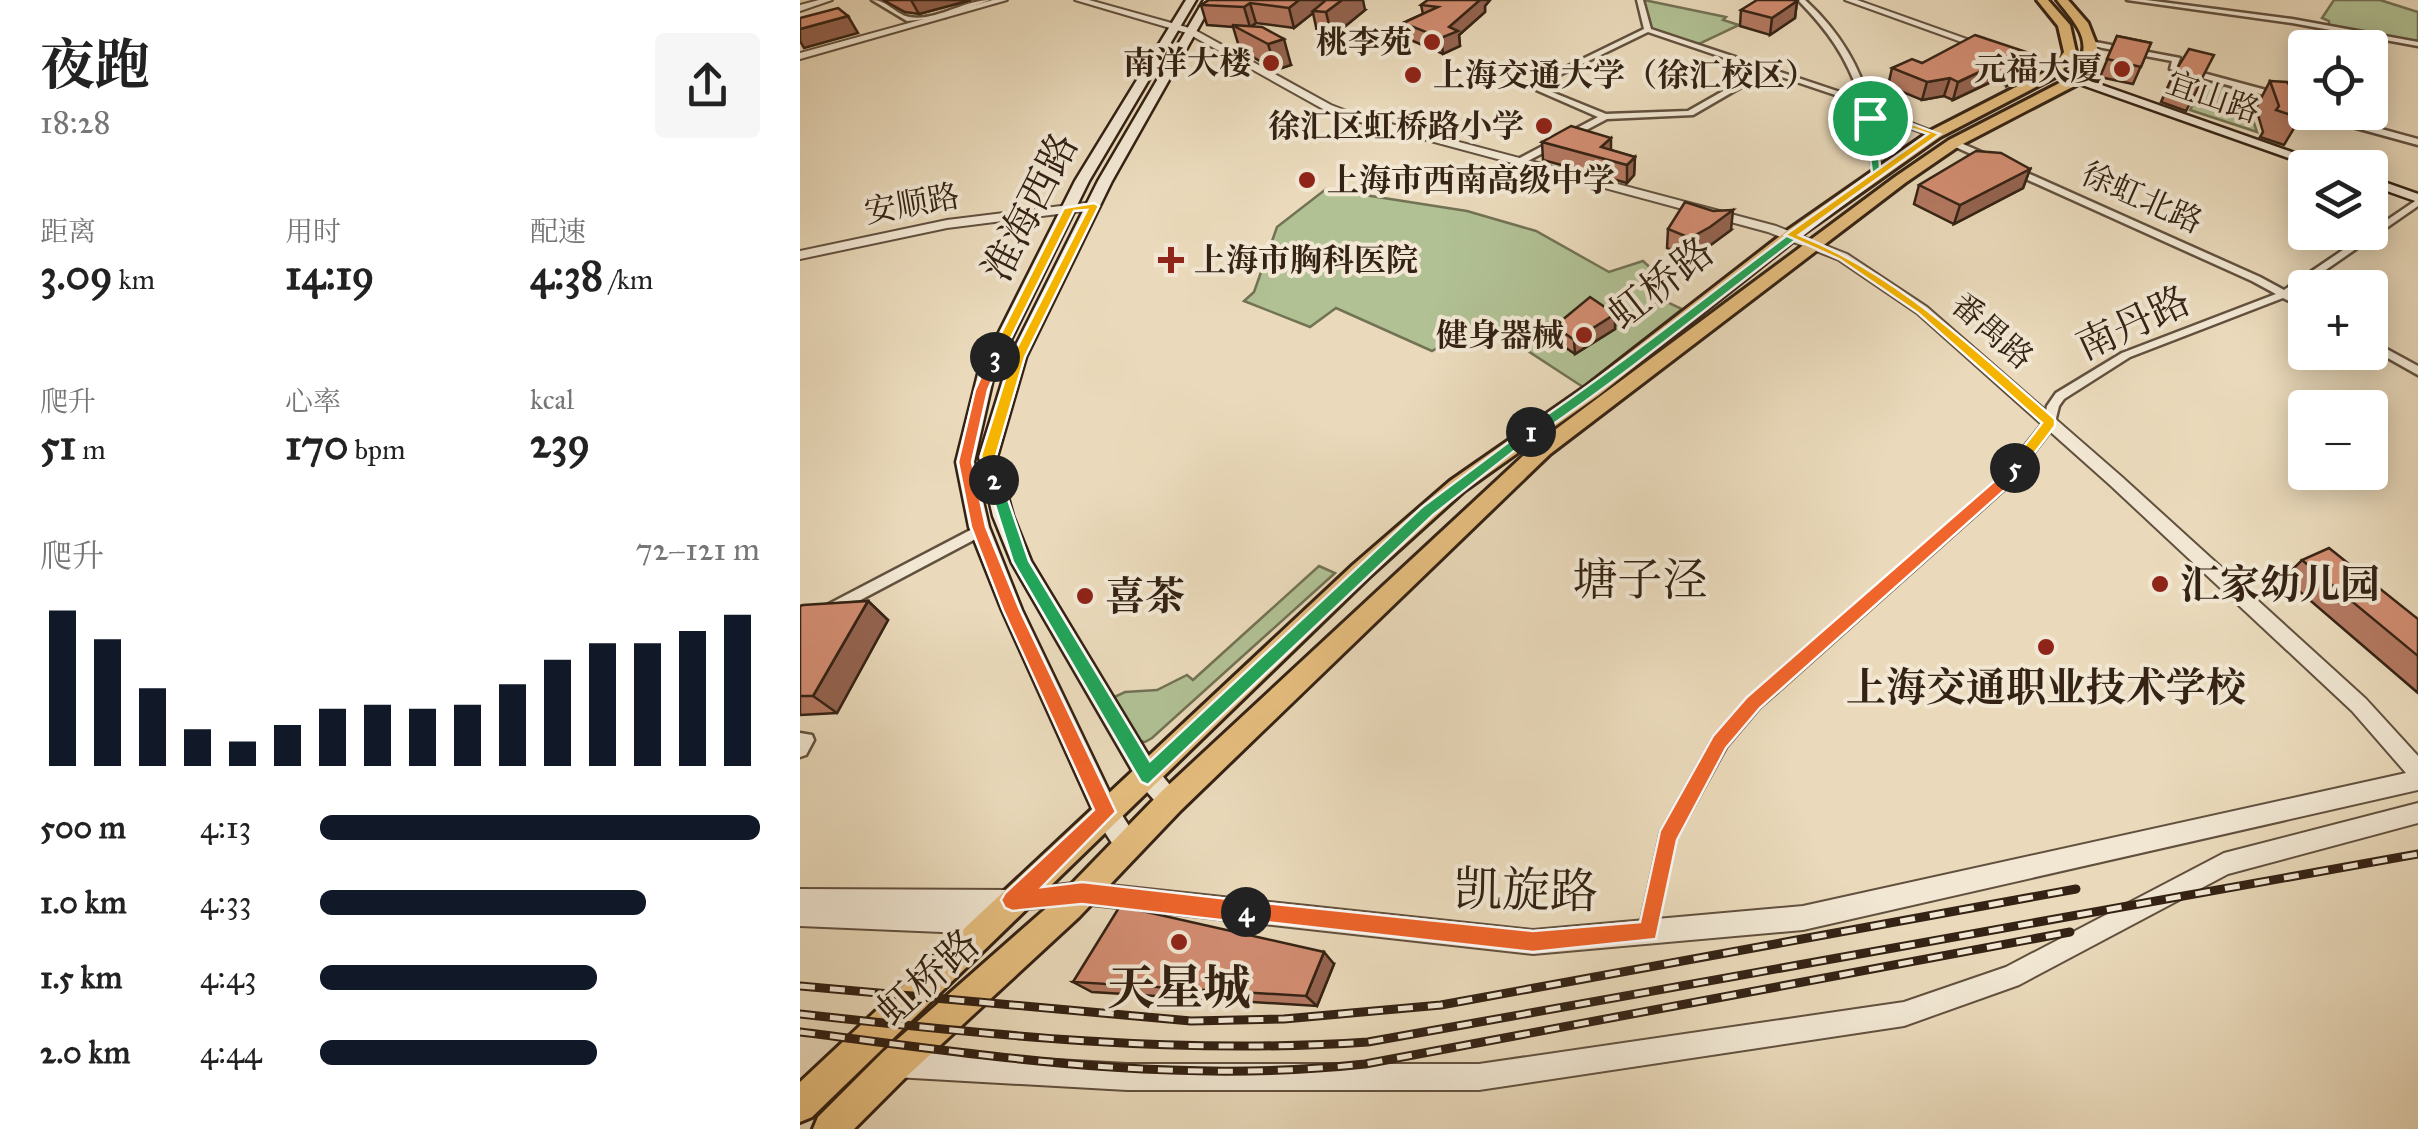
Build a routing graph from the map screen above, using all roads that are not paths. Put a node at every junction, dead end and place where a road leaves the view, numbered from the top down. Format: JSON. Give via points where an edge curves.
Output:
{"nodes":[{"id":1,"x":828,"y":0,"type":"edge"},
{"id":2,"x":875,"y":0,"type":"edge"},
{"id":3,"x":987,"y":0,"type":"edge"},
{"id":4,"x":1003,"y":0,"type":"edge"},
{"id":5,"x":1083,"y":0,"type":"edge"},
{"id":6,"x":1190,"y":0,"type":"edge"},
{"id":7,"x":1209,"y":0,"type":"edge"},
{"id":8,"x":1640,"y":0,"type":"edge"},
{"id":9,"x":1801,"y":0,"type":"edge"},
{"id":10,"x":1849,"y":0,"type":"edge"},
{"id":11,"x":2042,"y":0,"type":"edge"},
{"id":12,"x":2062,"y":0,"type":"edge"},
{"id":13,"x":2130,"y":0,"type":"edge"},
{"id":14,"x":800,"y":8,"type":"edge"},
{"id":15,"x":942,"y":15,"type":"junction"},
{"id":16,"x":1174,"y":26,"type":"junction"},
{"id":17,"x":1648,"y":30,"type":"junction"},
{"id":18,"x":1190,"y":31,"type":"junction"},
{"id":19,"x":2090,"y":43,"type":"junction"},
{"id":20,"x":2418,"y":44,"type":"edge"},
{"id":21,"x":800,"y":56,"type":"edge"},
{"id":22,"x":1766,"y":70,"type":"junction"},
{"id":23,"x":2055,"y":72,"type":"junction"},
{"id":24,"x":2078,"y":79,"type":"junction"},
{"id":25,"x":2288,"y":102,"type":"edge"},
{"id":26,"x":1867,"y":107,"type":"junction"},
{"id":27,"x":1605,"y":117,"type":"junction"},
{"id":28,"x":2373,"y":130,"type":"edge"},
{"id":29,"x":1935,"y":134,"type":"junction"},
{"id":30,"x":2418,"y":142,"type":"edge"},
{"id":31,"x":1954,"y":143,"type":"junction"},
{"id":32,"x":2288,"y":153,"type":"edge"},
{"id":33,"x":1521,"y":161,"type":"junction"},
{"id":34,"x":1877,"y":174,"type":"junction"},
{"id":35,"x":2388,"y":188,"type":"edge"},
{"id":36,"x":2418,"y":200,"type":"edge"},
{"id":37,"x":1094,"y":206,"type":"junction"},
{"id":38,"x":1070,"y":208,"type":"junction"},
{"id":39,"x":1791,"y":235,"type":"junction"},
{"id":40,"x":1816,"y":245,"type":"junction"},
{"id":41,"x":800,"y":255,"type":"edge"},
{"id":42,"x":2286,"y":294,"type":"junction"},
{"id":43,"x":2388,"y":354,"type":"edge"},
{"id":44,"x":2418,"y":371,"type":"edge"},
{"id":45,"x":2050,"y":423,"type":"junction"},
{"id":46,"x":980,"y":530,"type":"junction"},
{"id":47,"x":800,"y":626,"type":"edge"},
{"id":48,"x":800,"y":740,"type":"edge"},
{"id":49,"x":800,"y":750,"type":"edge"},
{"id":50,"x":2418,"y":771,"type":"edge"},
{"id":51,"x":1148,"y":776,"type":"junction"},
{"id":52,"x":2418,"y":780,"type":"edge"},
{"id":53,"x":1171,"y":800,"type":"junction"},
{"id":54,"x":1106,"y":812,"type":"junction"},
{"id":55,"x":2418,"y":813,"type":"edge"},
{"id":56,"x":1128,"y":845,"type":"junction"},
{"id":57,"x":1082,"y":893,"type":"junction"},
{"id":58,"x":800,"y":900,"type":"edge"},
{"id":59,"x":1012,"y":900,"type":"junction"},
{"id":60,"x":800,"y":914,"type":"edge"},
{"id":61,"x":989,"y":922,"type":"junction"},
{"id":62,"x":1648,"y":932,"type":"junction"},
{"id":63,"x":895,"y":1064,"type":"junction"},
{"id":64,"x":800,"y":1105,"type":"edge"},
{"id":65,"x":830,"y":1129,"type":"edge"}],
"edges":[{"from":1,"to":14,"type":"street"},
{"from":2,"to":15,"type":"street","via":[[907,19]]},
{"from":3,"to":15,"type":"street"},
{"from":4,"to":15,"type":"street"},
{"from":5,"to":16,"type":"street","name":"番禺路"},
{"from":6,"to":16,"type":"main road","name":"淮海西路"},
{"from":7,"to":18,"type":"main road","name":"淮海西路"},
{"from":8,"to":17,"type":"street"},
{"from":9,"to":26,"type":"street","via":[[1846,52]]},
{"from":10,"to":23,"type":"street"},
{"from":11,"to":23,"type":"main road","via":[[2064,25],[2070,52]]},
{"from":12,"to":19,"type":"main road"},
{"from":13,"to":20,"type":"street"},
{"from":15,"to":21,"type":"street"},
{"from":16,"to":18,"type":"street","name":"番禺路"},
{"from":16,"to":38,"type":"main road","name":"淮海西路"},
{"from":17,"to":22,"type":"street"},
{"from":17,"to":27,"type":"street","via":[[1531,86]]},
{"from":18,"to":33,"type":"street","name":"番禺路","via":[[1353,117]]},
{"from":18,"to":37,"type":"main road","name":"淮海西路"},
{"from":19,"to":24,"type":"main road","via":[[2091,58]]},
{"from":19,"to":25,"type":"street","via":[[2177,60],[2173,68]]},
{"from":22,"to":26,"type":"street"},
{"from":22,"to":27,"type":"street","via":[[1690,114]]},
{"from":23,"to":24,"type":"main road","name":"宜山路"},
{"from":23,"to":29,"type":"main road","name":"虹桥路"},
{"from":24,"to":31,"type":"main road","name":"虹桥路"},
{"from":24,"to":32,"type":"main road","name":"宜山路"},
{"from":26,"to":29,"type":"street"},
{"from":26,"to":34,"type":"street"},
{"from":27,"to":33,"type":"street"},
{"from":28,"to":30,"type":"street"},
{"from":29,"to":34,"type":"main road","name":"虹桥路"},
{"from":31,"to":40,"type":"main road","name":"虹桥路"},
{"from":31,"to":42,"type":"street","name":"徐虹北路"},
{"from":33,"to":39,"type":"street","name":"番禺路"},
{"from":34,"to":39,"type":"main road","name":"虹桥路"},
{"from":35,"to":36,"type":"main road"},
{"from":36,"to":42,"type":"street","name":"南丹路"},
{"from":37,"to":38,"type":"street","name":"安顺路"},
{"from":37,"to":51,"type":"main road","name":"淮海西路","via":[[1018,357],[988,456],[1022,562]]},
{"from":38,"to":41,"type":"street","name":"安顺路"},
{"from":38,"to":46,"type":"main road","name":"淮海西路","via":[[982,390],[965,462]]},
{"from":39,"to":40,"type":"street","name":"番禺路"},
{"from":39,"to":51,"type":"main road","name":"虹桥路","via":[[1592,391],[1457,486]]},
{"from":40,"to":45,"type":"street","name":"番禺路","via":[[1922,310]]},
{"from":40,"to":53,"type":"main road","name":"虹桥路","via":[[1544,450]]},
{"from":42,"to":45,"type":"street","name":"南丹路","via":[[2095,371],[2060,396]]},
{"from":43,"to":44,"type":"street"},
{"from":45,"to":50,"type":"street","name":"番禺路","via":[[2359,705]]},
{"from":45,"to":62,"type":"street","name":"南丹路","via":[[2003,483],[1754,702],[1720,742],[1667,838]]},
{"from":46,"to":47,"type":"street"},
{"from":46,"to":54,"type":"main road","name":"淮海西路"},
{"from":48,"to":49,"type":"street","via":[[806,740]]},
{"from":51,"to":53,"type":"main road","name":"淮海西路"},
{"from":51,"to":54,"type":"main road","name":"虹桥路"},
{"from":52,"to":62,"type":"street","name":"凯旋路","via":[[1803,918]]},
{"from":53,"to":56,"type":"main road","name":"虹桥路"},
{"from":54,"to":56,"type":"main road","name":"淮海西路"},
{"from":54,"to":59,"type":"main road","name":"虹桥路"},
{"from":55,"to":63,"type":"street","via":[[2224,864],[2011,976],[1904,1014],[1479,1077],[1126,1078]]},
{"from":56,"to":57,"type":"main road","name":"虹桥路"},
{"from":57,"to":59,"type":"street","name":"凯旋路"},
{"from":57,"to":62,"type":"street","name":"凯旋路","via":[[1533,942]]},
{"from":57,"to":63,"type":"main road","name":"虹桥路"},
{"from":58,"to":59,"type":"street","name":"凯旋路"},
{"from":59,"to":61,"type":"main road","name":"虹桥路"},
{"from":60,"to":61,"type":"street"},
{"from":61,"to":64,"type":"main road","name":"虹桥路"},
{"from":63,"to":65,"type":"main road","name":"虹桥路"}]}
